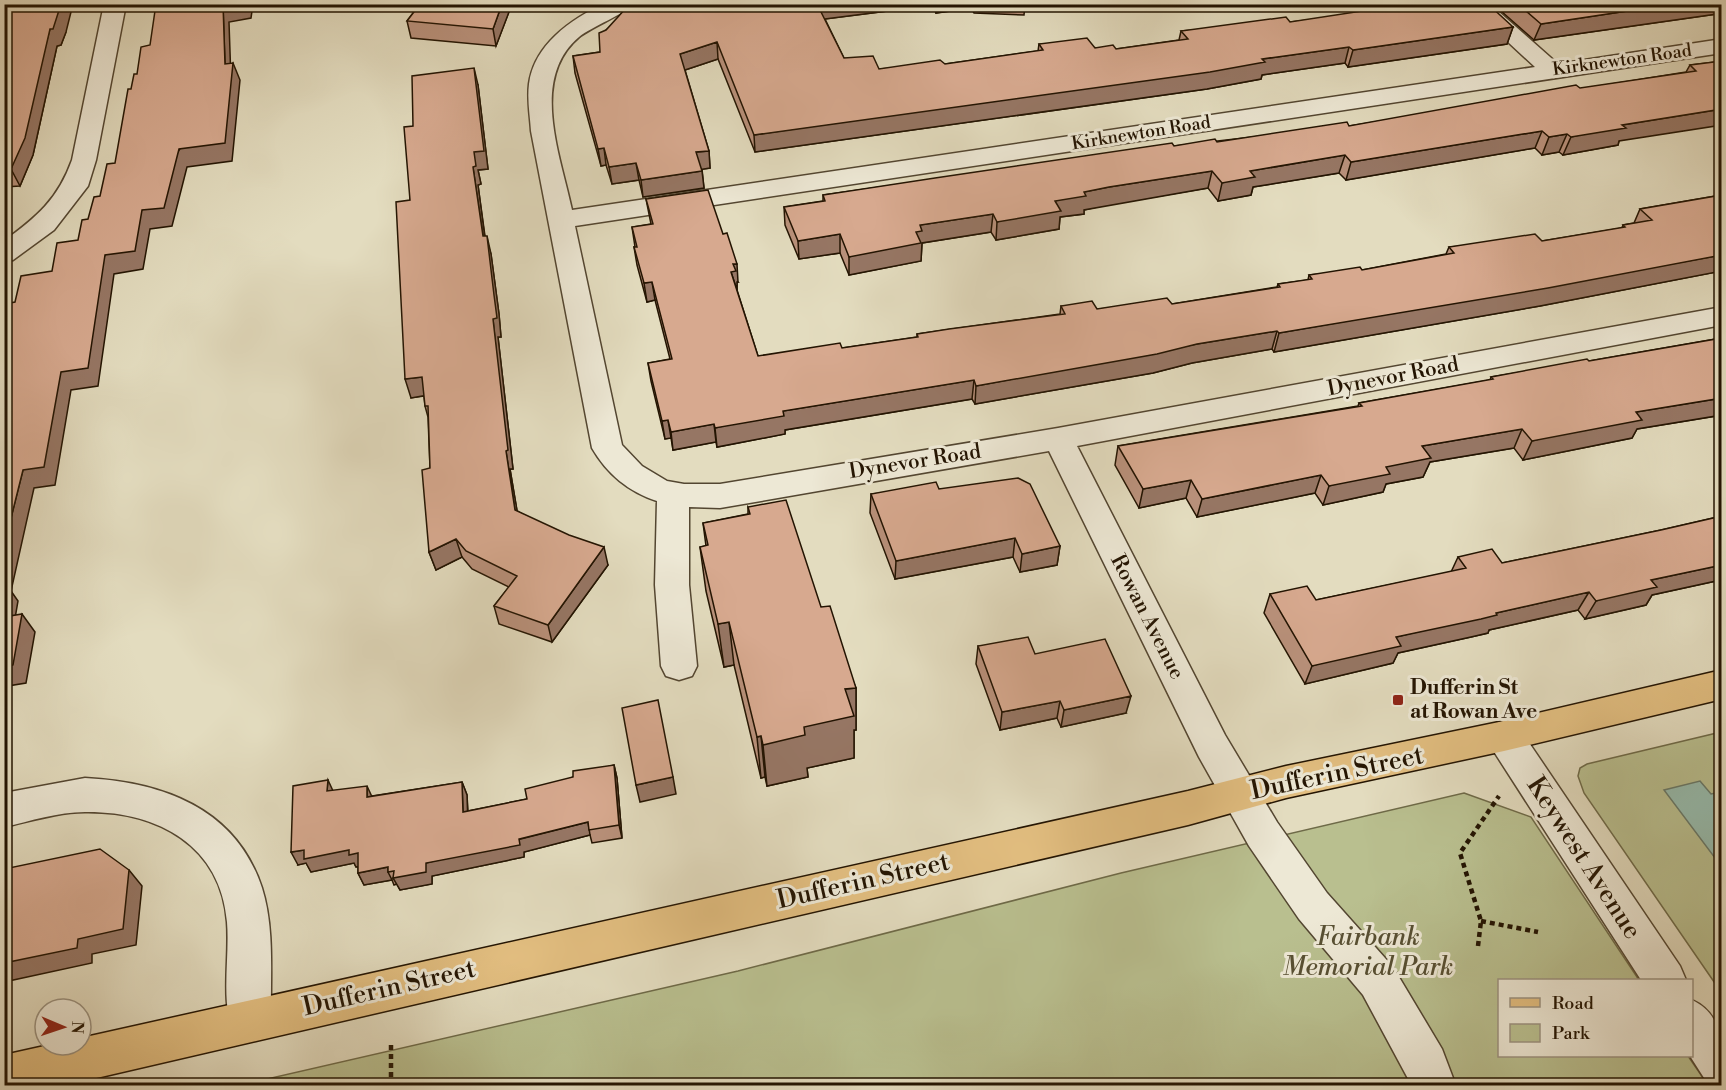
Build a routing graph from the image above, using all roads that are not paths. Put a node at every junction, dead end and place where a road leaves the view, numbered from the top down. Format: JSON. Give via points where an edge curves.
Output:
{"nodes":[{"id":1,"x":115,"y":4,"type":"edge"},
{"id":2,"x":623,"y":4,"type":"edge"},
{"id":3,"x":1477,"y":4,"type":"edge"},
{"id":4,"x":1722,"y":46,"type":"edge"},
{"id":5,"x":1552,"y":70,"type":"junction"},
{"id":6,"x":560,"y":220,"type":"junction"},
{"id":7,"x":4,"y":254,"type":"edge"},
{"id":8,"x":1722,"y":316,"type":"edge"},
{"id":9,"x":1058,"y":440,"type":"junction"},
{"id":10,"x":673,"y":495,"type":"junction"},
{"id":11,"x":679,"y":666,"type":"dead end"},
{"id":12,"x":1722,"y":684,"type":"edge"},
{"id":13,"x":1504,"y":736,"type":"junction"},
{"id":14,"x":1239,"y":794,"type":"junction"},
{"id":15,"x":4,"y":810,"type":"edge"},
{"id":16,"x":1664,"y":979,"type":"edge"},
{"id":17,"x":249,"y":1020,"type":"junction"},
{"id":18,"x":1693,"y":1022,"type":"edge"},
{"id":19,"x":1722,"y":1066,"type":"edge"},
{"id":20,"x":4,"y":1077,"type":"edge"},
{"id":21,"x":1434,"y":1086,"type":"edge"}],
"edges":[{"from":1,"to":7,"type":"street","via":[[84,160],[75,186],[45,224]]},
{"from":2,"to":6,"type":"street","name":"Dynevor Road","via":[[566,36],[552,51],[541,80],[543,131]]},
{"from":3,"to":5,"type":"street"},
{"from":4,"to":5,"type":"street","name":"Kirknewton Road"},
{"from":5,"to":6,"type":"street","name":"Kirknewton Road"},
{"from":6,"to":10,"type":"street","name":"Dynevor Road","via":[[607,448],[639,483]]},
{"from":8,"to":9,"type":"street","name":"Dynevor Road"},
{"from":9,"to":10,"type":"street","name":"Dynevor Road","via":[[720,496]]},
{"from":9,"to":14,"type":"street","name":"Rowan Avenue"},
{"from":10,"to":11,"type":"street","via":[[672,585]]},
{"from":12,"to":13,"type":"main road","name":"Dufferin Street"},
{"from":13,"to":14,"type":"main road","name":"Dufferin Street"},
{"from":13,"to":16,"type":"street","name":"Keywest Avenue"},
{"from":14,"to":17,"type":"main road","name":"Dufferin Street"},
{"from":14,"to":21,"type":"street","name":"Rowan Avenue","via":[[1313,906],[1378,981],[1426,1064]]},
{"from":15,"to":17,"type":"street","via":[[60,797],[110,796],[159,807],[201,828],[218,843],[233,865],[242,889],[248,943]]},
{"from":17,"to":20,"type":"main road","name":"Dufferin Street"},
{"from":18,"to":19,"type":"street"}]}
